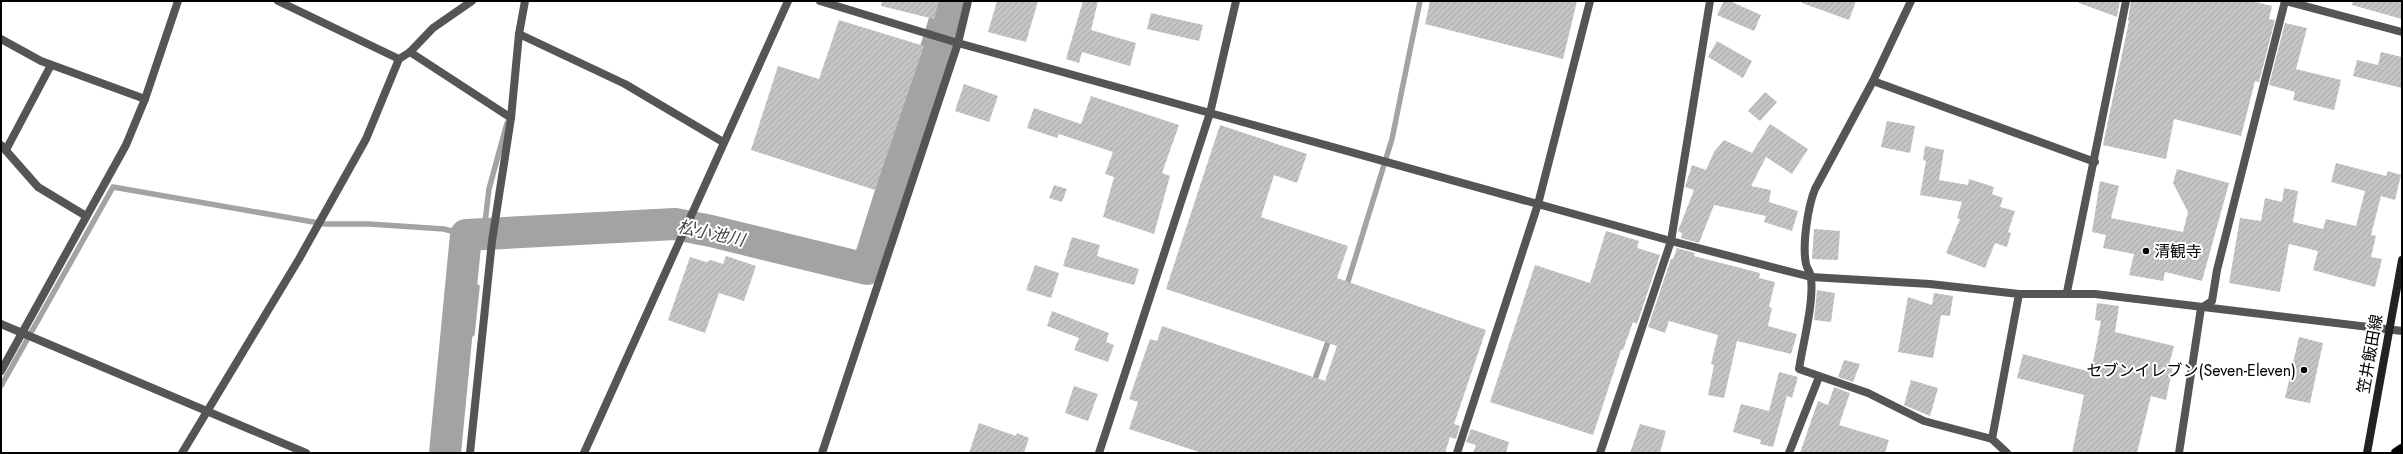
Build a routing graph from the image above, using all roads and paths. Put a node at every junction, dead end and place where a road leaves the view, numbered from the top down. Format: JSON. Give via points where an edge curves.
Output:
{"nodes":[{"id":1,"x":178,"y":1,"type":"edge"},
{"id":2,"x":278,"y":1,"type":"edge"},
{"id":3,"x":472,"y":1,"type":"edge"},
{"id":4,"x":525,"y":1,"type":"edge"},
{"id":5,"x":788,"y":1,"type":"edge"},
{"id":6,"x":820,"y":1,"type":"edge"},
{"id":7,"x":968,"y":1,"type":"edge"},
{"id":8,"x":1236,"y":1,"type":"edge"},
{"id":9,"x":1590,"y":1,"type":"edge"},
{"id":10,"x":1710,"y":1,"type":"edge"},
{"id":11,"x":1911,"y":1,"type":"edge"},
{"id":12,"x":2126,"y":1,"type":"edge"},
{"id":13,"x":2286,"y":1,"type":"edge"},
{"id":14,"x":2402,"y":32,"type":"edge"},
{"id":15,"x":519,"y":34,"type":"junction"},
{"id":16,"x":1,"y":39,"type":"edge"},
{"id":17,"x":955,"y":42,"type":"junction"},
{"id":18,"x":410,"y":52,"type":"junction"},
{"id":19,"x":399,"y":59,"type":"junction"},
{"id":20,"x":51,"y":65,"type":"junction"},
{"id":21,"x":1873,"y":81,"type":"junction"},
{"id":22,"x":145,"y":99,"type":"junction"},
{"id":23,"x":1210,"y":113,"type":"junction"},
{"id":24,"x":511,"y":118,"type":"junction"},
{"id":25,"x":723,"y":142,"type":"junction"},
{"id":26,"x":4,"y":147,"type":"edge"},
{"id":27,"x":2095,"y":162,"type":"junction"},
{"id":28,"x":1538,"y":204,"type":"junction"},
{"id":29,"x":86,"y":216,"type":"junction"},
{"id":30,"x":1670,"y":241,"type":"junction"},
{"id":31,"x":2402,"y":260,"type":"edge"},
{"id":32,"x":1811,"y":277,"type":"junction"},
{"id":33,"x":2067,"y":292,"type":"junction"},
{"id":34,"x":2019,"y":294,"type":"junction"},
{"id":35,"x":2202,"y":308,"type":"junction"},
{"id":36,"x":1,"y":324,"type":"edge"},
{"id":37,"x":2388,"y":329,"type":"junction"},
{"id":38,"x":2402,"y":331,"type":"edge"},
{"id":39,"x":22,"y":333,"type":"junction"},
{"id":40,"x":1,"y":371,"type":"edge"},
{"id":41,"x":1819,"y":377,"type":"junction"},
{"id":42,"x":206,"y":411,"type":"junction"},
{"id":43,"x":1992,"y":439,"type":"junction"},
{"id":44,"x":2402,"y":450,"type":"edge"},
{"id":45,"x":182,"y":453,"type":"edge"},
{"id":46,"x":306,"y":453,"type":"edge"},
{"id":47,"x":470,"y":453,"type":"edge"},
{"id":48,"x":584,"y":453,"type":"edge"},
{"id":49,"x":822,"y":453,"type":"edge"},
{"id":50,"x":1099,"y":453,"type":"edge"},
{"id":51,"x":1457,"y":453,"type":"edge"},
{"id":52,"x":1600,"y":453,"type":"edge"},
{"id":53,"x":1790,"y":453,"type":"edge"},
{"id":54,"x":2007,"y":453,"type":"edge"},
{"id":55,"x":2179,"y":453,"type":"edge"},
{"id":56,"x":2367,"y":453,"type":"edge"},
{"id":57,"x":2396,"y":453,"type":"edge"}],
"edges":[{"from":1,"to":22,"type":"street"},
{"from":2,"to":19,"type":"street"},
{"from":3,"to":18,"type":"street","via":[[433,28]]},
{"from":4,"to":15,"type":"street"},
{"from":5,"to":25,"type":"street"},
{"from":6,"to":17,"type":"street"},
{"from":7,"to":17,"type":"street"},
{"from":8,"to":23,"type":"street"},
{"from":9,"to":28,"type":"street"},
{"from":10,"to":30,"type":"street"},
{"from":11,"to":21,"type":"street"},
{"from":12,"to":27,"type":"street"},
{"from":13,"to":14,"type":"street"},
{"from":13,"to":35,"type":"street","via":[[2212,301]]},
{"from":15,"to":24,"type":"street"},
{"from":15,"to":25,"type":"street","via":[[625,84]]},
{"from":16,"to":20,"type":"street"},
{"from":17,"to":23,"type":"street"},
{"from":17,"to":49,"type":"street"},
{"from":18,"to":19,"type":"street"},
{"from":18,"to":24,"type":"street"},
{"from":19,"to":42,"type":"street","via":[[366,139],[299,260]]},
{"from":20,"to":22,"type":"street"},
{"from":20,"to":26,"type":"street"},
{"from":21,"to":27,"type":"street"},
{"from":21,"to":32,"type":"street","via":[[1815,188],[1810,202],[1807,215],[1806,264]]},
{"from":22,"to":29,"type":"street","via":[[126,145]]},
{"from":23,"to":28,"type":"street"},
{"from":23,"to":50,"type":"street"},
{"from":24,"to":47,"type":"street","via":[[494,223]]},
{"from":25,"to":48,"type":"street"},
{"from":26,"to":29,"type":"street","via":[[38,187]]},
{"from":27,"to":33,"type":"street"},
{"from":28,"to":30,"type":"street"},
{"from":28,"to":51,"type":"street"},
{"from":29,"to":39,"type":"street"},
{"from":30,"to":32,"type":"street"},
{"from":30,"to":52,"type":"street"},
{"from":31,"to":37,"type":"main road","name":"笠井飯田線"},
{"from":32,"to":34,"type":"street","via":[[1930,284]]},
{"from":32,"to":41,"type":"street","via":[[1799,369]]},
{"from":33,"to":34,"type":"street"},
{"from":33,"to":35,"type":"street"},
{"from":34,"to":43,"type":"street"},
{"from":35,"to":37,"type":"street"},
{"from":35,"to":55,"type":"street"},
{"from":36,"to":39,"type":"street"},
{"from":37,"to":38,"type":"street"},
{"from":37,"to":56,"type":"main road","name":"笠井飯田線"},
{"from":39,"to":40,"type":"street"},
{"from":39,"to":42,"type":"street"},
{"from":41,"to":43,"type":"street","via":[[1868,393],[1924,421]]},
{"from":41,"to":53,"type":"street"},
{"from":42,"to":45,"type":"street"},
{"from":42,"to":46,"type":"street"},
{"from":43,"to":54,"type":"street"},
{"from":44,"to":57,"type":"main road"}]}
